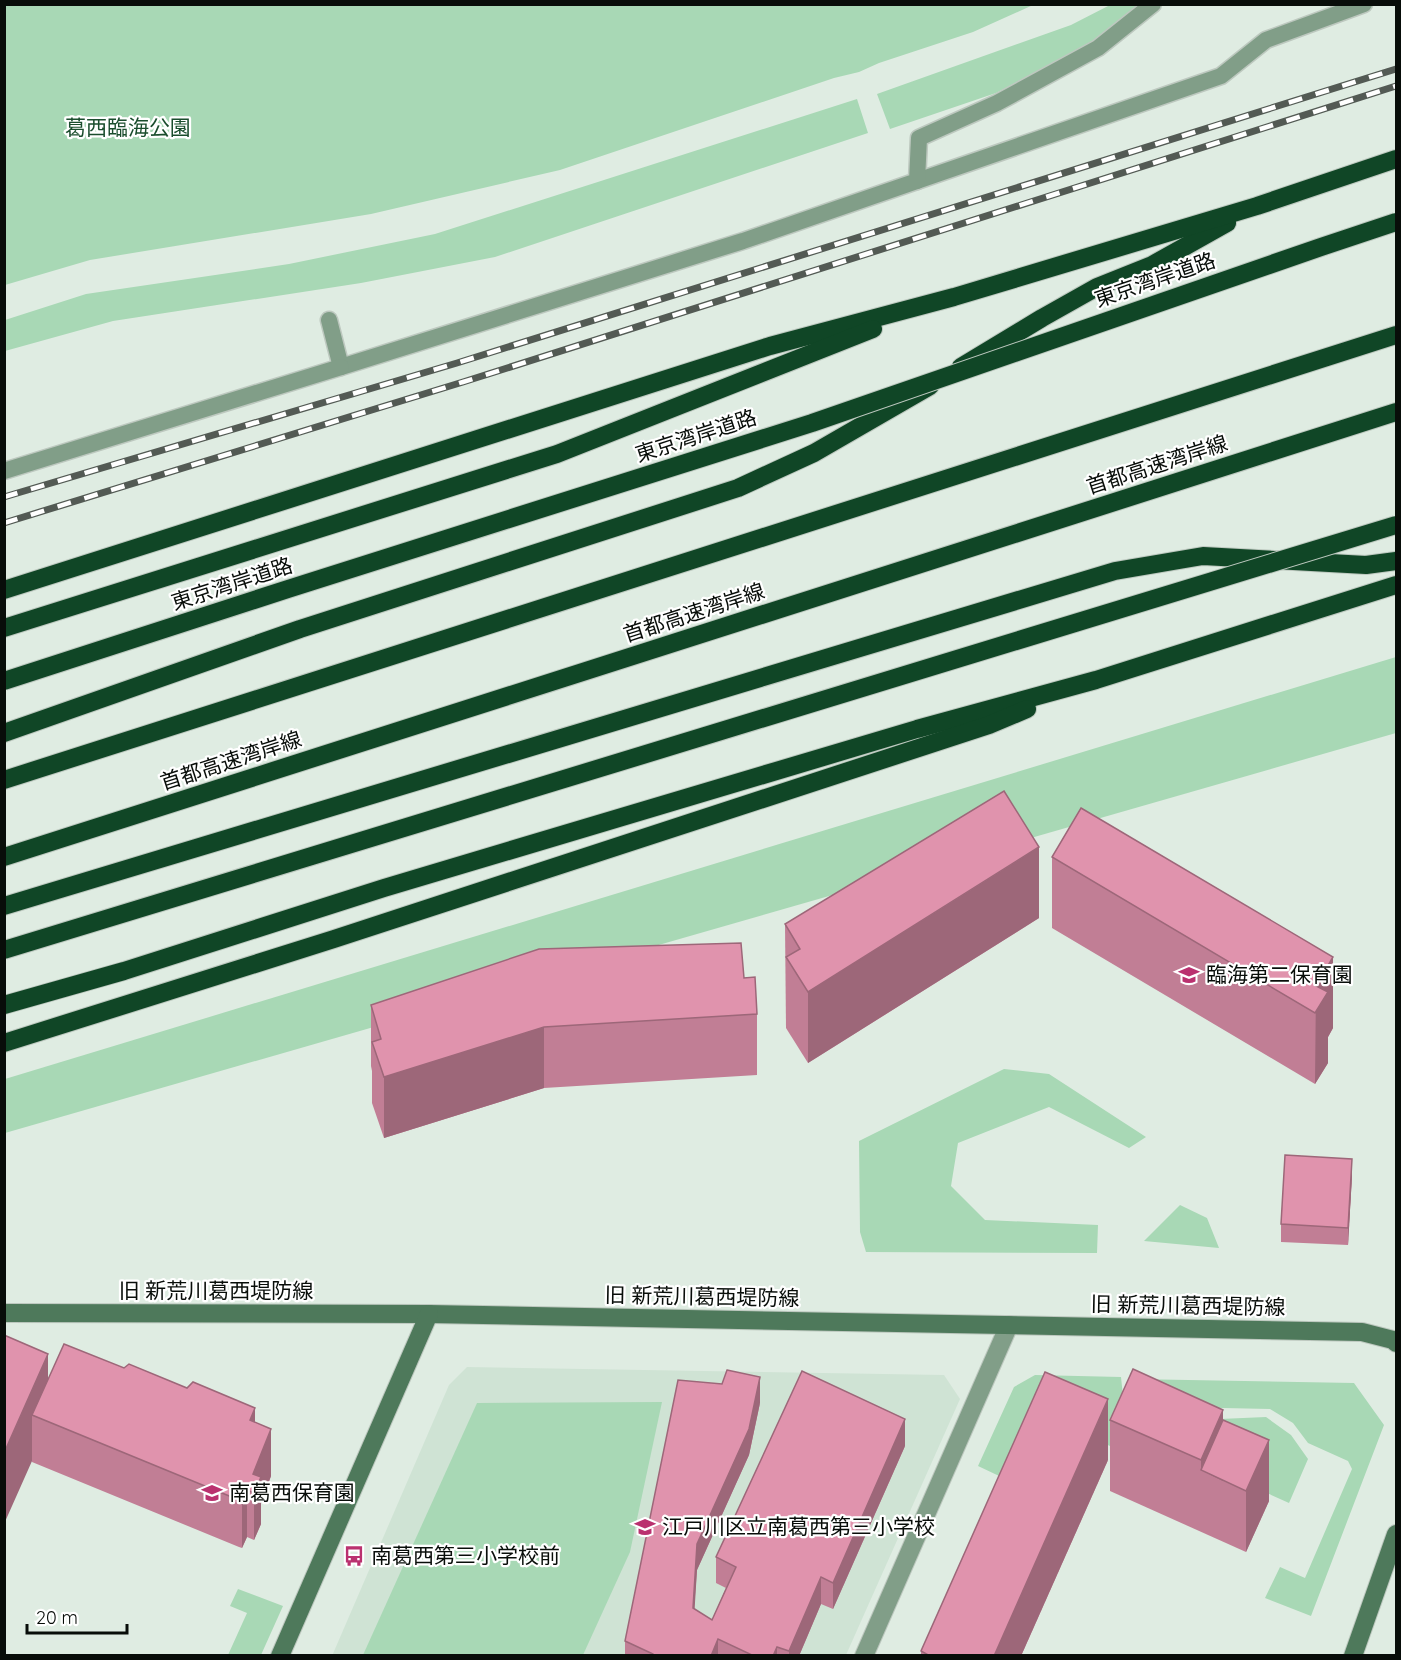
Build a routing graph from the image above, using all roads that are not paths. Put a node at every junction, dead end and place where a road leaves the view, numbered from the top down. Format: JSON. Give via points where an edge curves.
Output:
{"nodes":[{"id":1,"x":1153,"y":4,"type":"edge"},
{"id":2,"x":1364,"y":4,"type":"edge"},
{"id":3,"x":1396,"y":159,"type":"edge"},
{"id":4,"x":917,"y":181,"type":"junction"},
{"id":5,"x":1257,"y":206,"type":"junction"},
{"id":6,"x":1396,"y":222,"type":"edge"},
{"id":7,"x":1396,"y":227,"type":"edge"},
{"id":8,"x":1321,"y":247,"type":"junction"},
{"id":9,"x":954,"y":297,"type":"junction"},
{"id":10,"x":329,"y":320,"type":"dead end"},
{"id":11,"x":1396,"y":335,"type":"edge"},
{"id":12,"x":341,"y":367,"type":"junction"},
{"id":13,"x":1396,"y":412,"type":"edge"},
{"id":14,"x":4,"y":471,"type":"edge"},
{"id":15,"x":1396,"y":525,"type":"edge"},
{"id":16,"x":1396,"y":561,"type":"edge"},
{"id":17,"x":1396,"y":585,"type":"edge"},
{"id":18,"x":4,"y":590,"type":"edge"},
{"id":19,"x":8,"y":627,"type":"edge"},
{"id":20,"x":1096,"y":680,"type":"junction"},
{"id":21,"x":4,"y":681,"type":"edge"},
{"id":22,"x":4,"y":733,"type":"edge"},
{"id":23,"x":4,"y":780,"type":"edge"},
{"id":24,"x":4,"y":857,"type":"edge"},
{"id":25,"x":4,"y":906,"type":"edge"},
{"id":26,"x":4,"y":950,"type":"edge"},
{"id":27,"x":4,"y":1005,"type":"edge"},
{"id":28,"x":4,"y":1043,"type":"edge"},
{"id":29,"x":4,"y":1313,"type":"edge"},
{"id":30,"x":429,"y":1314,"type":"junction"},
{"id":31,"x":1009,"y":1325,"type":"junction"},
{"id":32,"x":1396,"y":1343,"type":"edge"},
{"id":33,"x":1396,"y":1534,"type":"edge"},
{"id":34,"x":280,"y":1656,"type":"edge"},
{"id":35,"x":864,"y":1656,"type":"edge"},
{"id":36,"x":1353,"y":1656,"type":"edge"}],
"edges":[{"from":1,"to":4,"type":"lane","via":[[1098,48],[998,104],[919,138]]},
{"from":2,"to":4,"type":"lane","via":[[1266,40],[1221,76]]},
{"from":3,"to":5,"type":"highway"},
{"from":4,"to":12,"type":"lane","via":[[743,241]]},
{"from":5,"to":9,"type":"highway"},
{"from":5,"to":22,"type":"highway","via":[[1152,265],[1097,287],[814,453],[738,488],[300,629]]},
{"from":6,"to":8,"type":"highway","name":"東京湾岸道路","bridge":true},
{"from":7,"to":8,"type":"highway","bridge":true},
{"from":8,"to":21,"type":"highway","name":"東京湾岸道路","bridge":true,"via":[[812,423]]},
{"from":9,"to":18,"type":"highway","via":[[770,346]]},
{"from":9,"to":19,"type":"highway","via":[[557,454]]},
{"from":10,"to":12,"type":"lane"},
{"from":11,"to":23,"type":"highway"},
{"from":12,"to":14,"type":"lane"},
{"from":13,"to":24,"type":"highway","name":"首都高速湾岸線"},
{"from":15,"to":26,"type":"highway","bridge":true},
{"from":16,"to":25,"type":"highway","via":[[1366,565],[1203,556],[1115,571]]},
{"from":17,"to":20,"type":"highway"},
{"from":20,"to":27,"type":"highway","via":[[883,739]]},
{"from":20,"to":28,"type":"highway","via":[[988,725]]},
{"from":29,"to":30,"type":"street","name":"旧 新荒川葛西堤防線"},
{"from":30,"to":31,"type":"street","name":"旧 新荒川葛西堤防線"},
{"from":30,"to":34,"type":"street"},
{"from":31,"to":32,"type":"street","name":"旧 新荒川葛西堤防線","via":[[1362,1332]]},
{"from":31,"to":35,"type":"street"},
{"from":33,"to":36,"type":"street"}]}
